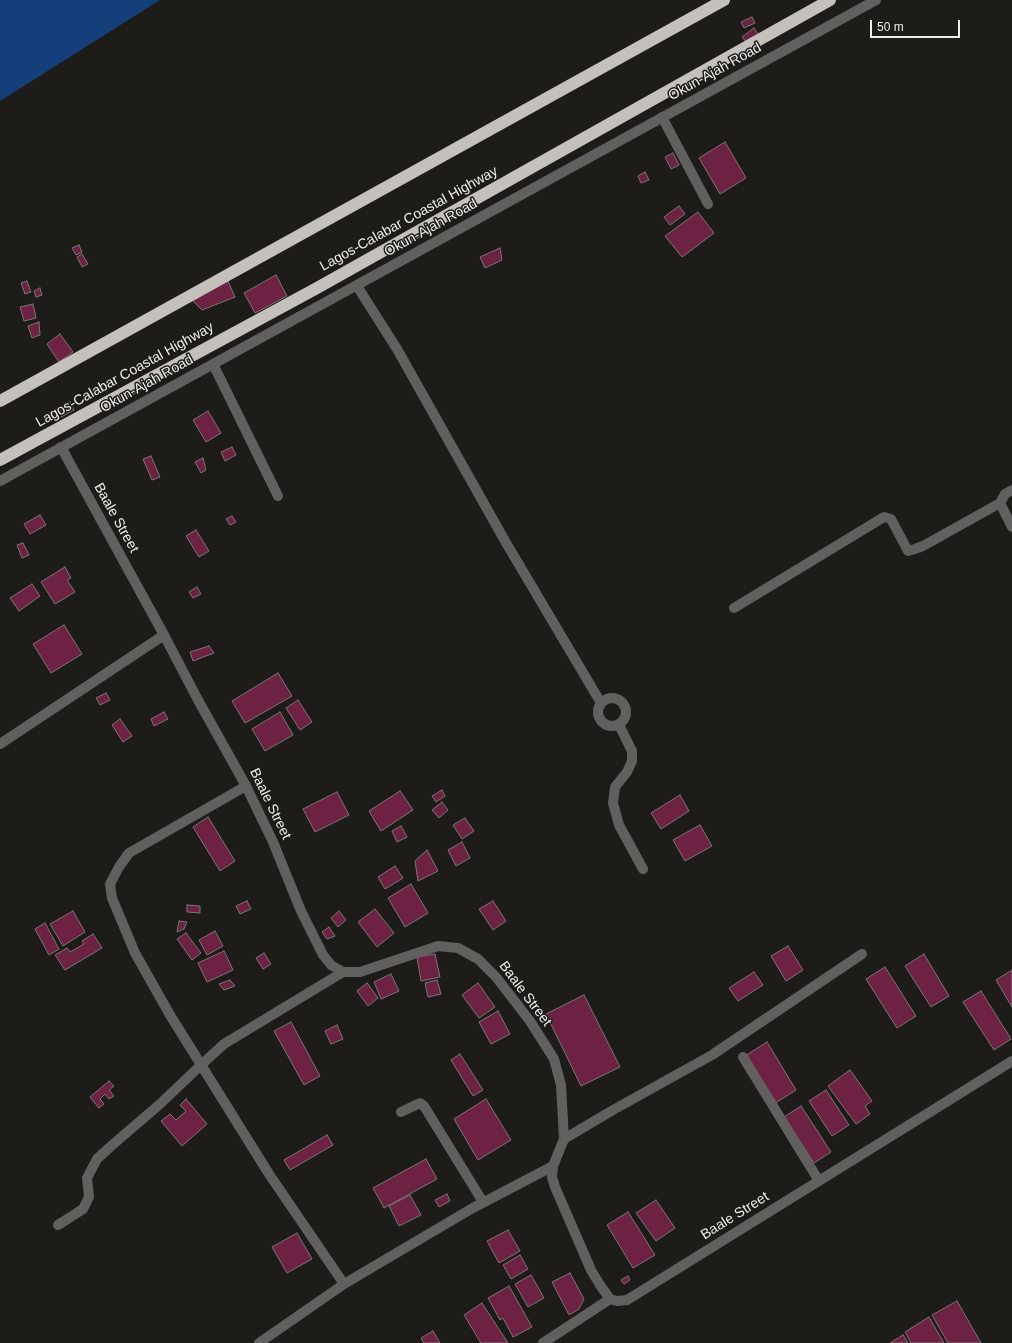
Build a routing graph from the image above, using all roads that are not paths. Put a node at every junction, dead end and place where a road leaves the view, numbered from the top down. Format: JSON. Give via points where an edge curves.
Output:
{"nodes":[{"id":1,"x":724,"y":0,"type":"edge"},
{"id":2,"x":830,"y":0,"type":"edge"},
{"id":3,"x":876,"y":0,"type":"edge"},
{"id":4,"x":662,"y":117,"type":"junction"},
{"id":5,"x":708,"y":204,"type":"dead end"},
{"id":6,"x":357,"y":286,"type":"junction"},
{"id":7,"x":213,"y":364,"type":"junction"},
{"id":8,"x":0,"y":401,"type":"edge"},
{"id":9,"x":61,"y":447,"type":"junction"},
{"id":10,"x":0,"y":460,"type":"edge"},
{"id":11,"x":0,"y":481,"type":"edge"},
{"id":12,"x":1012,"y":490,"type":"edge"},
{"id":13,"x":278,"y":496,"type":"dead end"},
{"id":14,"x":1000,"y":502,"type":"junction"},
{"id":15,"x":1012,"y":527,"type":"edge"},
{"id":16,"x":734,"y":608,"type":"dead end"},
{"id":17,"x":164,"y":635,"type":"junction"},
{"id":18,"x":601,"y":703,"type":"junction"},
{"id":19,"x":618,"y":725,"type":"junction"},
{"id":20,"x":0,"y":744,"type":"edge"},
{"id":21,"x":246,"y":786,"type":"junction"},
{"id":22,"x":643,"y":869,"type":"dead end"},
{"id":23,"x":862,"y":954,"type":"dead end"},
{"id":24,"x":343,"y":972,"type":"junction"},
{"id":25,"x":743,"y":1057,"type":"dead end"},
{"id":26,"x":1012,"y":1061,"type":"edge"},
{"id":27,"x":201,"y":1065,"type":"junction"},
{"id":28,"x":401,"y":1112,"type":"dead end"},
{"id":29,"x":564,"y":1139,"type":"junction"},
{"id":30,"x":553,"y":1166,"type":"junction"},
{"id":31,"x":819,"y":1180,"type":"junction"},
{"id":32,"x":483,"y":1202,"type":"junction"},
{"id":33,"x":58,"y":1225,"type":"dead end"},
{"id":34,"x":344,"y":1284,"type":"junction"},
{"id":35,"x":610,"y":1299,"type":"junction"},
{"id":36,"x":259,"y":1343,"type":"edge"},
{"id":37,"x":543,"y":1343,"type":"edge"}],
"edges":[{"from":1,"to":8,"type":"highway"},
{"from":2,"to":10,"type":"highway","name":"Lagos-Calabar Coastal Highway","via":[[317,288]]},
{"from":3,"to":4,"type":"street","name":"Okun-Ajah Road"},
{"from":4,"to":5,"type":"street"},
{"from":4,"to":6,"type":"street","name":"Okun-Ajah Road"},
{"from":6,"to":7,"type":"street","name":"Okun-Ajah Road"},
{"from":6,"to":18,"type":"street","via":[[397,349],[505,541]]},
{"from":7,"to":9,"type":"street","name":"Okun-Ajah Road"},
{"from":7,"to":13,"type":"street"},
{"from":9,"to":11,"type":"street","name":"Okun-Ajah Road"},
{"from":9,"to":17,"type":"street","name":"Baale Street"},
{"from":12,"to":14,"type":"street","via":[[1005,494]]},
{"from":14,"to":15,"type":"street"},
{"from":14,"to":16,"type":"street","via":[[923,546],[908,551],[891,519],[884,517]]},
{"from":17,"to":20,"type":"street"},
{"from":17,"to":21,"type":"street","name":"Baale Street"},
{"from":18,"to":19,"type":"street","via":[[598,712],[601,721],[609,726]]},
{"from":18,"to":19,"type":"street","via":[[610,698],[620,700],[626,708],[625,718]]},
{"from":19,"to":22,"type":"street","via":[[632,751],[632,761],[627,772],[615,786],[613,803],[619,825]]},
{"from":21,"to":24,"type":"street","name":"Baale Street","via":[[323,955],[331,965]]},
{"from":21,"to":27,"type":"street","via":[[129,853],[110,884],[112,898],[135,953]]},
{"from":23,"to":29,"type":"street","via":[[712,1055]]},
{"from":24,"to":27,"type":"street","via":[[224,1044]]},
{"from":24,"to":29,"type":"street","name":"Baale Street","via":[[360,972],[438,946],[458,948],[478,959],[496,977],[525,1015],[554,1059],[561,1085]]},
{"from":25,"to":31,"type":"street"},
{"from":26,"to":31,"type":"street","name":"Baale Street"},
{"from":27,"to":33,"type":"street","via":[[97,1159],[87,1178],[89,1197],[83,1209]]},
{"from":27,"to":34,"type":"street","via":[[269,1174]]},
{"from":28,"to":32,"type":"street","via":[[420,1103],[424,1106]]},
{"from":29,"to":30,"type":"street","name":"Baale Street"},
{"from":30,"to":32,"type":"street"},
{"from":30,"to":35,"type":"street","name":"Baale Street","via":[[555,1188],[591,1270]]},
{"from":31,"to":35,"type":"street","name":"Baale Street","via":[[627,1300]]},
{"from":32,"to":34,"type":"street"},
{"from":34,"to":36,"type":"street"},
{"from":35,"to":37,"type":"street"}]}
